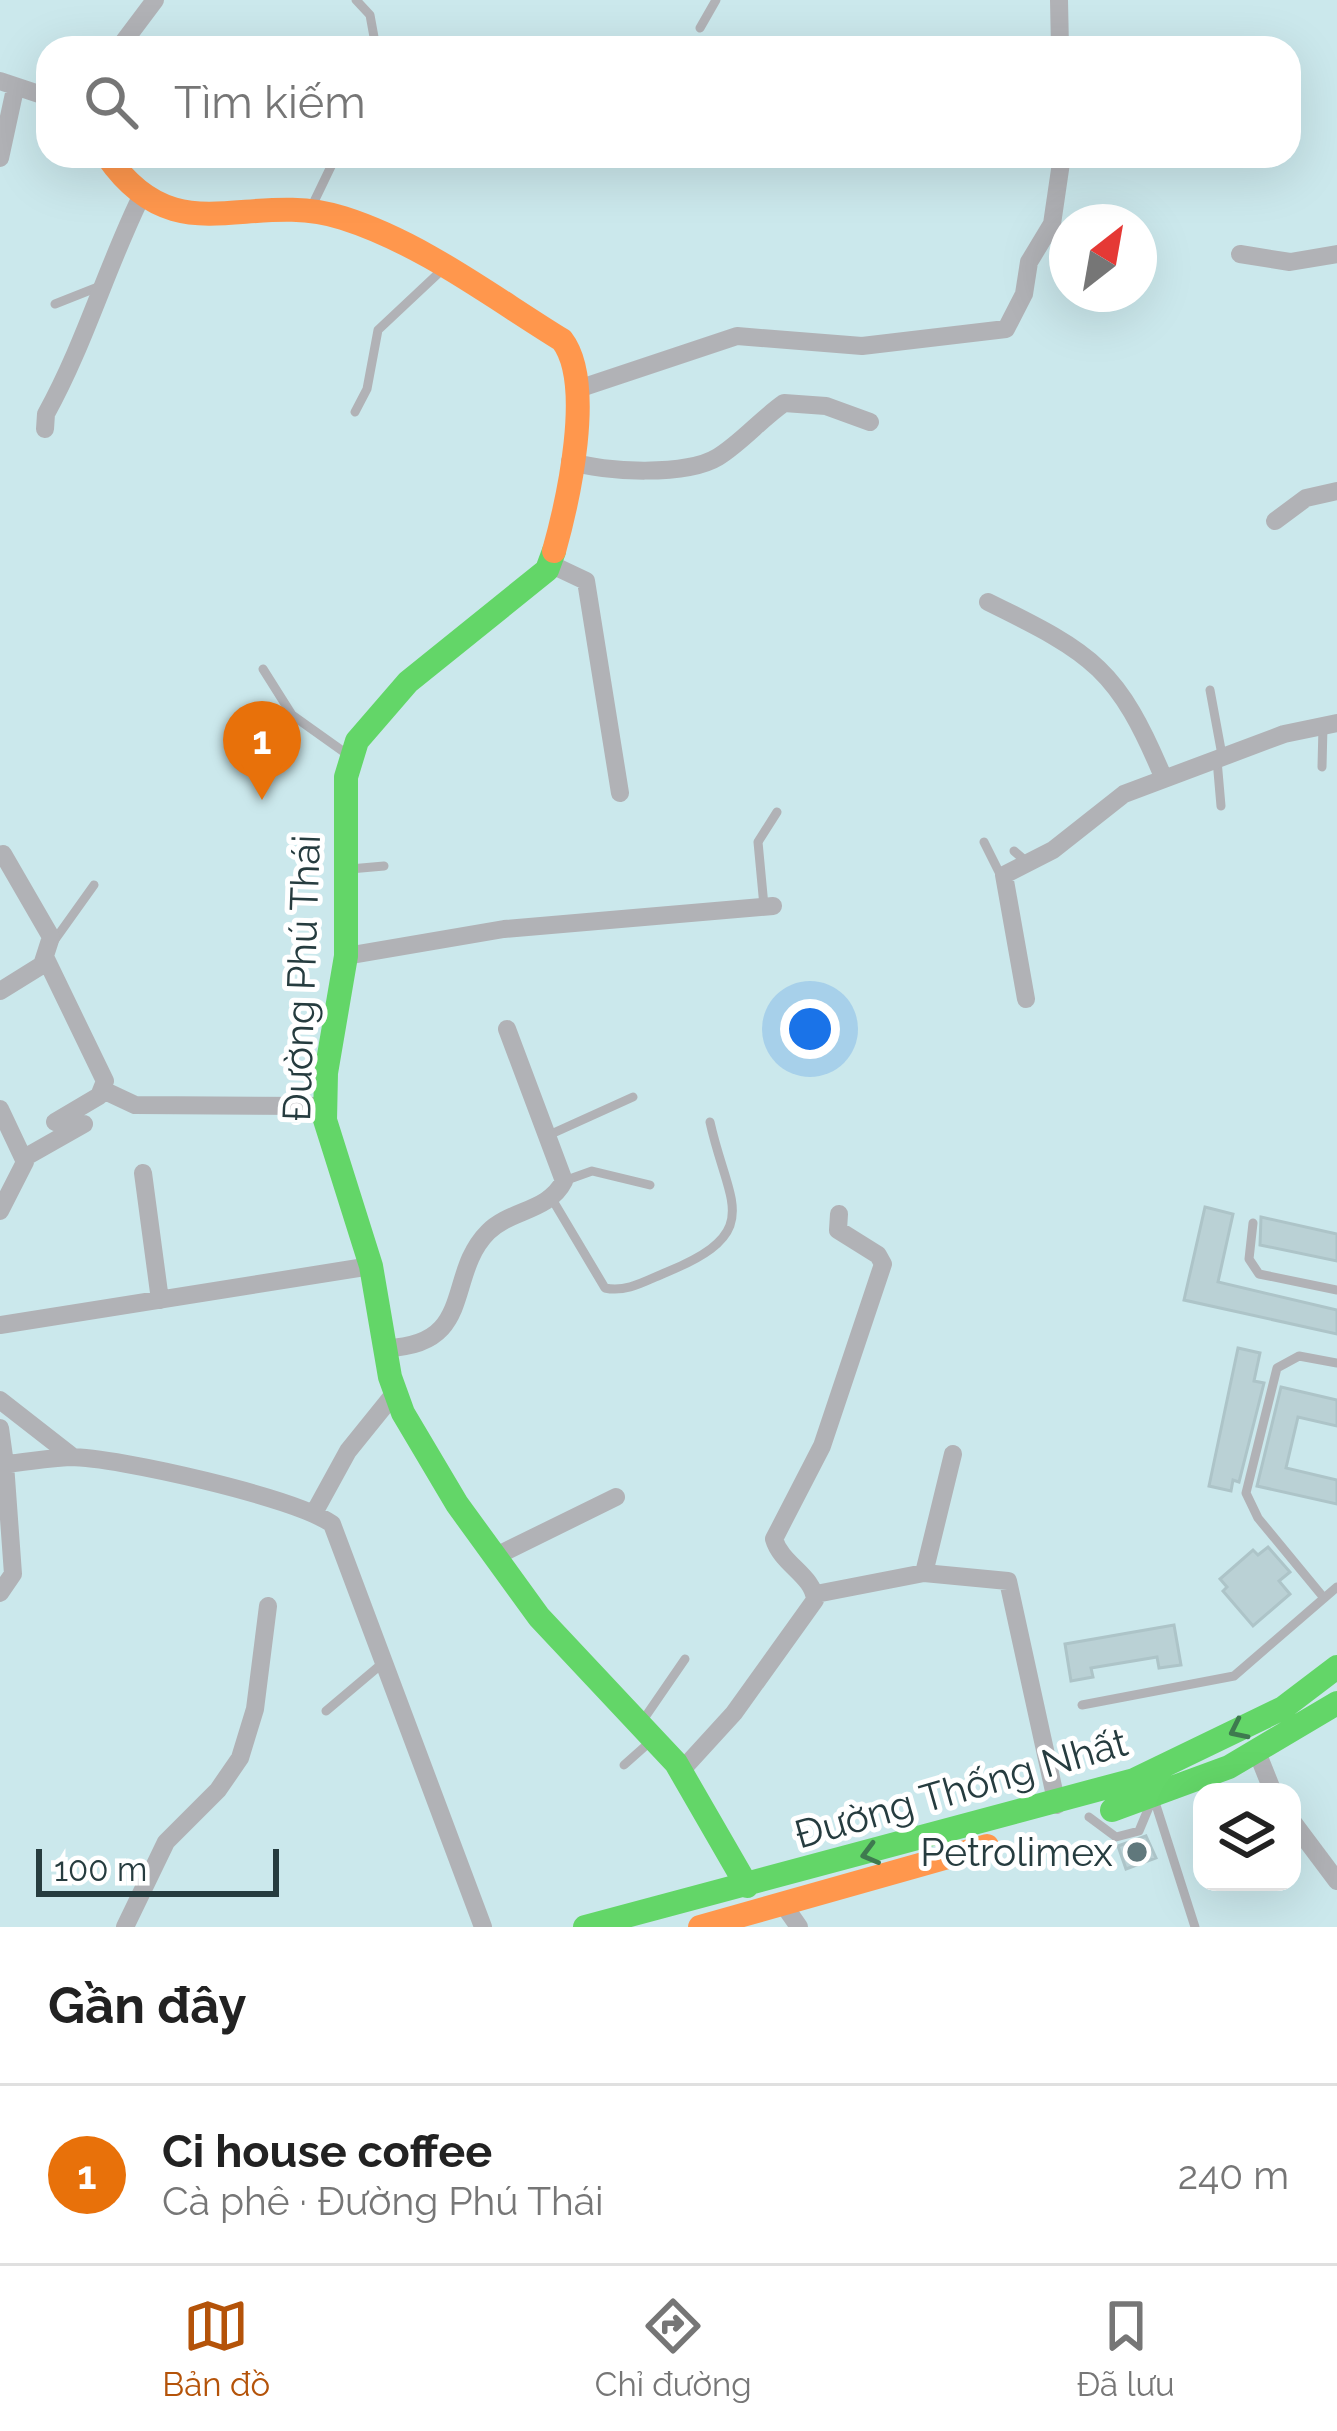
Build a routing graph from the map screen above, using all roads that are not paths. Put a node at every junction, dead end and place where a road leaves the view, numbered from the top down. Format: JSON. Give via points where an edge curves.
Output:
{"nodes":[{"id":1,"x":155,"y":0,"type":"edge"},
{"id":2,"x":356,"y":0,"type":"edge"},
{"id":3,"x":716,"y":0,"type":"edge"},
{"id":4,"x":1059,"y":0,"type":"edge"},
{"id":5,"x":700,"y":28,"type":"dead end"},
{"id":6,"x":128,"y":36,"type":"edge"},
{"id":7,"x":374,"y":36,"type":"edge"},
{"id":8,"x":1060,"y":36,"type":"edge"},
{"id":9,"x":8,"y":85,"type":"edge"},
{"id":10,"x":0,"y":158,"type":"edge"},
{"id":11,"x":116,"y":168,"type":"edge"},
{"id":12,"x":330,"y":168,"type":"edge"},
{"id":13,"x":1060,"y":168,"type":"edge"},
{"id":14,"x":139,"y":201,"type":"junction"},
{"id":15,"x":310,"y":210,"type":"junction"},
{"id":16,"x":1240,"y":254,"type":"dead end"},
{"id":17,"x":1337,"y":254,"type":"edge"},
{"id":18,"x":443,"y":269,"type":"junction"},
{"id":19,"x":98,"y":287,"type":"junction"},
{"id":20,"x":55,"y":304,"type":"dead end"},
{"id":21,"x":574,"y":390,"type":"junction"},
{"id":22,"x":355,"y":412,"type":"dead end"},
{"id":23,"x":870,"y":422,"type":"dead end"},
{"id":24,"x":45,"y":429,"type":"dead end"},
{"id":25,"x":570,"y":461,"type":"junction"},
{"id":26,"x":1337,"y":491,"type":"edge"},
{"id":27,"x":1275,"y":521,"type":"dead end"},
{"id":28,"x":550,"y":564,"type":"junction"},
{"id":29,"x":988,"y":602,"type":"dead end"},
{"id":30,"x":263,"y":669,"type":"dead end"},
{"id":31,"x":1210,"y":690,"type":"dead end"},
{"id":32,"x":1330,"y":724,"type":"edge"},
{"id":33,"x":351,"y":757,"type":"junction"},
{"id":34,"x":1219,"y":759,"type":"junction"},
{"id":35,"x":1322,"y":767,"type":"dead end"},
{"id":36,"x":1164,"y":779,"type":"junction"},
{"id":37,"x":620,"y":793,"type":"dead end"},
{"id":38,"x":1221,"y":806,"type":"dead end"},
{"id":39,"x":777,"y":812,"type":"dead end"},
{"id":40,"x":984,"y":842,"type":"dead end"},
{"id":41,"x":2,"y":854,"type":"edge"},
{"id":42,"x":384,"y":866,"type":"dead end"},
{"id":43,"x":345,"y":870,"type":"junction"},
{"id":44,"x":1002,"y":878,"type":"junction"},
{"id":45,"x":94,"y":885,"type":"dead end"},
{"id":46,"x":768,"y":906,"type":"joint"},
{"id":47,"x":48,"y":951,"type":"junction"},
{"id":48,"x":346,"y":956,"type":"junction"},
{"id":49,"x":2,"y":986,"type":"edge"},
{"id":50,"x":1026,"y":998,"type":"dead end"},
{"id":51,"x":507,"y":1028,"type":"dead end"},
{"id":52,"x":103,"y":1090,"type":"junction"},
{"id":53,"x":634,"y":1097,"type":"dead end"},
{"id":54,"x":324,"y":1106,"type":"junction"},
{"id":55,"x":0,"y":1109,"type":"edge"},
{"id":56,"x":55,"y":1122,"type":"dead end"},
{"id":57,"x":710,"y":1122,"type":"dead end"},
{"id":58,"x":84,"y":1124,"type":"dead end"},
{"id":59,"x":549,"y":1136,"type":"junction"},
{"id":60,"x":24,"y":1158,"type":"junction"},
{"id":61,"x":143,"y":1173,"type":"dead end"},
{"id":62,"x":563,"y":1181,"type":"junction"},
{"id":63,"x":650,"y":1185,"type":"dead end"},
{"id":64,"x":551,"y":1199,"type":"junction"},
{"id":65,"x":0,"y":1211,"type":"edge"},
{"id":66,"x":839,"y":1214,"type":"dead end"},
{"id":67,"x":1253,"y":1223,"type":"dead end"},
{"id":68,"x":371,"y":1267,"type":"junction"},
{"id":69,"x":1337,"y":1290,"type":"edge"},
{"id":70,"x":160,"y":1300,"type":"junction"},
{"id":71,"x":0,"y":1325,"type":"edge"},
{"id":72,"x":387,"y":1348,"type":"junction"},
{"id":73,"x":1337,"y":1363,"type":"edge"},
{"id":74,"x":394,"y":1394,"type":"junction"},
{"id":75,"x":0,"y":1400,"type":"edge"},
{"id":76,"x":0,"y":1428,"type":"edge"},
{"id":77,"x":953,"y":1454,"type":"dead end"},
{"id":78,"x":74,"y":1457,"type":"junction"},
{"id":79,"x":5,"y":1464,"type":"junction"},
{"id":80,"x":616,"y":1497,"type":"dead end"},
{"id":81,"x":314,"y":1513,"type":"junction"},
{"id":82,"x":496,"y":1556,"type":"junction"},
{"id":83,"x":924,"y":1573,"type":"junction"},
{"id":84,"x":1337,"y":1587,"type":"edge"},
{"id":85,"x":0,"y":1593,"type":"edge"},
{"id":86,"x":816,"y":1594,"type":"junction"},
{"id":87,"x":1324,"y":1598,"type":"junction"},
{"id":88,"x":268,"y":1606,"type":"dead end"},
{"id":89,"x":685,"y":1659,"type":"dead end"},
{"id":90,"x":384,"y":1662,"type":"junction"},
{"id":91,"x":1337,"y":1667,"type":"edge"},
{"id":92,"x":1082,"y":1705,"type":"dead end"},
{"id":93,"x":326,"y":1711,"type":"dead end"},
{"id":94,"x":1334,"y":1713,"type":"edge"},
{"id":95,"x":648,"y":1730,"type":"junction"},
{"id":96,"x":1257,"y":1752,"type":"junction"},
{"id":97,"x":624,"y":1765,"type":"dead end"},
{"id":98,"x":681,"y":1771,"type":"junction"},
{"id":99,"x":1270,"y":1783,"type":"edge"},
{"id":100,"x":1154,"y":1796,"type":"junction"},
{"id":101,"x":1057,"y":1804,"type":"junction"},
{"id":102,"x":1301,"y":1833,"type":"edge"},
{"id":103,"x":1337,"y":1881,"type":"edge"},
{"id":104,"x":748,"y":1886,"type":"junction"},
{"id":105,"x":783,"y":1904,"type":"junction"},
{"id":106,"x":746,"y":1919,"type":"edge"},
{"id":107,"x":125,"y":1927,"type":"edge"},
{"id":108,"x":483,"y":1927,"type":"edge"},
{"id":109,"x":585,"y":1927,"type":"edge"},
{"id":110,"x":700,"y":1927,"type":"edge"},
{"id":111,"x":799,"y":1927,"type":"edge"},
{"id":112,"x":1195,"y":1927,"type":"edge"}],
"edges":[{"from":1,"to":6,"type":"street"},
{"from":2,"to":7,"type":"lane"},
{"from":3,"to":5,"type":"lane"},
{"from":4,"to":8,"type":"street"},
{"from":9,"to":10,"type":"street"},
{"from":11,"to":14,"type":"main road"},
{"from":12,"to":15,"type":"lane"},
{"from":13,"to":21,"type":"street","via":[[1052,224],[1006,329],[862,346],[737,336]]},
{"from":14,"to":15,"type":"main road","via":[[180,214]]},
{"from":14,"to":19,"type":"street"},
{"from":15,"to":18,"type":"main road","via":[[343,218]]},
{"from":16,"to":17,"type":"street","via":[[1290,262]]},
{"from":18,"to":21,"type":"main road","via":[[562,340],[576,368]]},
{"from":18,"to":22,"type":"lane","via":[[378,330]]},
{"from":19,"to":20,"type":"lane"},
{"from":19,"to":24,"type":"street","via":[[94,316]]},
{"from":21,"to":25,"type":"main road"},
{"from":23,"to":25,"type":"street","via":[[826,406],[784,403],[715,459],[692,467],[620,472]]},
{"from":25,"to":28,"type":"main road"},
{"from":26,"to":27,"type":"street","via":[[1306,498]]},
{"from":28,"to":33,"type":"main road","name":"Đường Phú Thái","via":[[408,682],[365,728]]},
{"from":28,"to":37,"type":"street","via":[[586,581],[592,598]]},
{"from":29,"to":36,"type":"street","via":[[1096,664],[1119,686]]},
{"from":30,"to":33,"type":"lane","via":[[292,715]]},
{"from":31,"to":34,"type":"lane"},
{"from":32,"to":34,"type":"street"},
{"from":32,"to":35,"type":"lane"},
{"from":33,"to":43,"type":"main road","name":"Đường Phú Thái"},
{"from":34,"to":36,"type":"street"},
{"from":34,"to":38,"type":"lane"},
{"from":36,"to":44,"type":"street","via":[[1105,805],[1065,841],[1021,857]]},
{"from":39,"to":46,"type":"lane","via":[[758,842]]},
{"from":40,"to":44,"type":"lane"},
{"from":41,"to":47,"type":"street","via":[[50,933]]},
{"from":42,"to":43,"type":"lane"},
{"from":43,"to":48,"type":"main road","name":"Đường Phú Thái"},
{"from":44,"to":50,"type":"street"},
{"from":45,"to":47,"type":"lane"},
{"from":46,"to":48,"type":"street","via":[[504,929]]},
{"from":47,"to":49,"type":"street"},
{"from":47,"to":52,"type":"street","via":[[104,1072]]},
{"from":48,"to":54,"type":"main road","name":"Đường Phú Thái"},
{"from":51,"to":59,"type":"street"},
{"from":52,"to":54,"type":"street","via":[[135,1105]]},
{"from":52,"to":56,"type":"street"},
{"from":53,"to":59,"type":"lane"},
{"from":54,"to":68,"type":"main road","name":"Đường Phú Thái"},
{"from":55,"to":60,"type":"street"},
{"from":57,"to":64,"type":"lane","via":[[730,1189],[731,1228],[682,1265],[624,1289],[605,1288]]},
{"from":58,"to":60,"type":"street"},
{"from":59,"to":62,"type":"street"},
{"from":60,"to":65,"type":"street"},
{"from":61,"to":70,"type":"street"},
{"from":62,"to":63,"type":"lane","via":[[592,1172]]},
{"from":62,"to":64,"type":"street"},
{"from":64,"to":72,"type":"street","via":[[484,1237],[451,1317],[434,1335]]},
{"from":66,"to":86,"type":"street","via":[[841,1233],[875,1246],[883,1264],[822,1446],[774,1540]]},
{"from":67,"to":69,"type":"lane","via":[[1249,1259],[1259,1274]]},
{"from":68,"to":70,"type":"street"},
{"from":68,"to":72,"type":"main road","name":"Đường Phú Thái"},
{"from":70,"to":71,"type":"street"},
{"from":72,"to":74,"type":"main road","name":"Đường Phú Thái"},
{"from":73,"to":87,"type":"lane","via":[[1299,1356],[1277,1368],[1246,1493]]},
{"from":74,"to":81,"type":"street","via":[[348,1451]]},
{"from":74,"to":82,"type":"main road","name":"Đường Phú Thái"},
{"from":75,"to":78,"type":"street"},
{"from":76,"to":79,"type":"street"},
{"from":77,"to":83,"type":"street"},
{"from":78,"to":79,"type":"street"},
{"from":78,"to":81,"type":"street"},
{"from":79,"to":85,"type":"street","via":[[13,1574]]},
{"from":80,"to":82,"type":"street"},
{"from":81,"to":90,"type":"street","via":[[332,1525]]},
{"from":82,"to":95,"type":"main road","name":"Đường Phú Thái","via":[[595,1682]]},
{"from":83,"to":86,"type":"street"},
{"from":83,"to":101,"type":"street","via":[[1008,1581]]},
{"from":84,"to":87,"type":"lane"},
{"from":86,"to":98,"type":"street","via":[[752,1690]]},
{"from":87,"to":92,"type":"lane","via":[[1234,1676]]},
{"from":88,"to":107,"type":"street","via":[[240,1758],[173,1832]]},
{"from":89,"to":95,"type":"lane"},
{"from":90,"to":93,"type":"lane"},
{"from":90,"to":108,"type":"street"},
{"from":91,"to":101,"type":"main road","name":"Đường Thống Nhất","one_way":true,"via":[[1283,1708],[1134,1780]]},
{"from":94,"to":96,"type":"main road","name":"Đường Thống Nhất"},
{"from":95,"to":97,"type":"lane"},
{"from":95,"to":98,"type":"main road","name":"Đường Phú Thái"},
{"from":96,"to":99,"type":"street"},
{"from":96,"to":100,"type":"main road","name":"Đường Thống Nhất"},
{"from":98,"to":104,"type":"main road","name":"Đường Phú Thái"},
{"from":100,"to":105,"type":"main road","name":"Đường Thống Nhất"},
{"from":100,"to":112,"type":"lane"},
{"from":101,"to":104,"type":"main road","name":"Đường Thống Nhất","one_way":true},
{"from":102,"to":103,"type":"street"},
{"from":104,"to":106,"type":"main road","name":"Đường Phú Thái"},
{"from":104,"to":109,"type":"main road","name":"Đường Thống Nhất"},
{"from":105,"to":106,"type":"main road","name":"Đường Thống Nhất"},
{"from":105,"to":111,"type":"street"},
{"from":106,"to":110,"type":"main road","name":"Đường Thống Nhất"}]}
